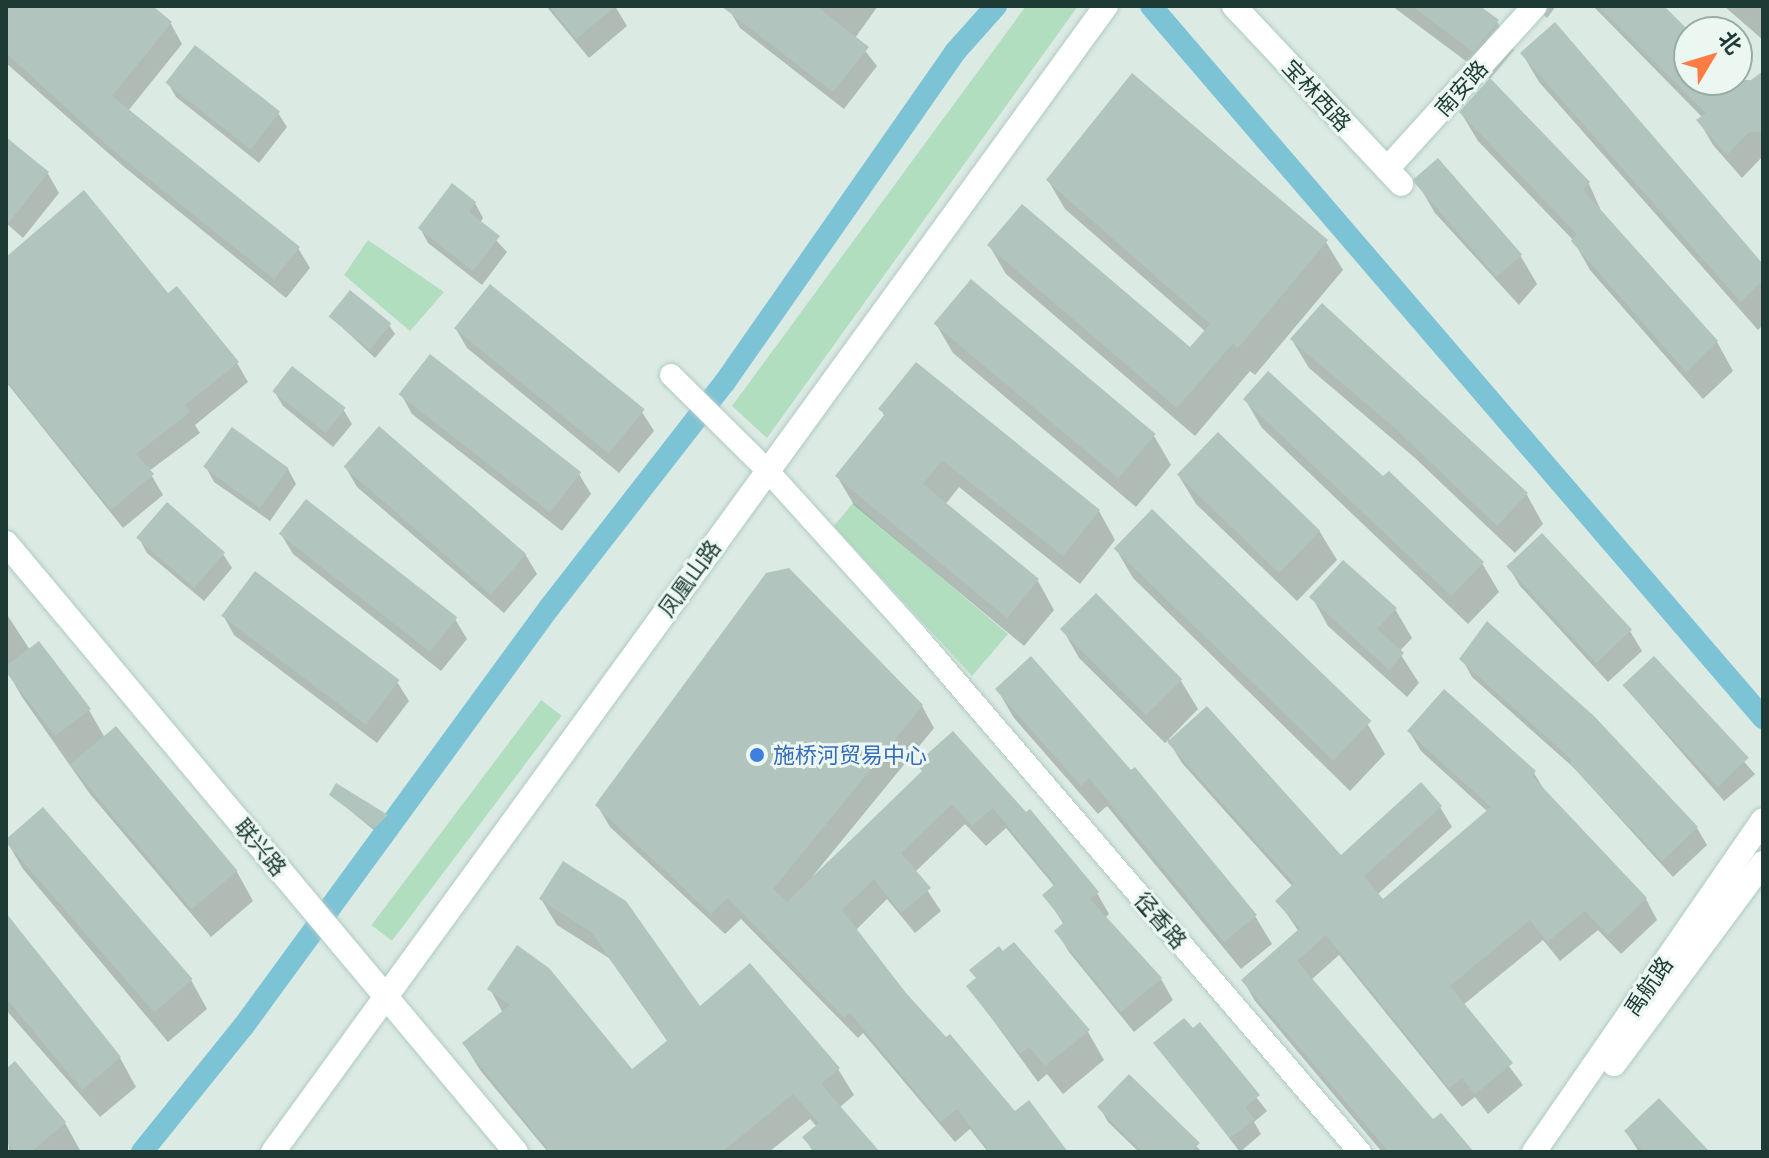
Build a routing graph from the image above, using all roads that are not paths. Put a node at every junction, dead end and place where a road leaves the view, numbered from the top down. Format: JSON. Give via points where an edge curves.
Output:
{"nodes":[{"id":1,"x":1106,"y":6,"type":"edge"},
{"id":2,"x":1535,"y":6,"type":"edge"},
{"id":3,"x":1244,"y":10,"type":"edge"},
{"id":4,"x":1394,"y":177,"type":"joint"},
{"id":5,"x":679,"y":382,"type":"dead end"},
{"id":6,"x":767,"y":470,"type":"junction"},
{"id":7,"x":6,"y":543,"type":"edge"},
{"id":8,"x":1763,"y":820,"type":"edge"},
{"id":9,"x":1763,"y":863,"type":"edge"},
{"id":10,"x":384,"y":995,"type":"junction"},
{"id":11,"x":273,"y":1152,"type":"edge"},
{"id":12,"x":516,"y":1152,"type":"edge"},
{"id":13,"x":1360,"y":1152,"type":"edge"},
{"id":14,"x":1534,"y":1152,"type":"edge"},
{"id":15,"x":1554,"y":1152,"type":"edge"}],
"edges":[{"from":1,"to":6,"type":"street","name":"凤凰山路"},
{"from":2,"to":4,"type":"street","name":"南安路"},
{"from":3,"to":4,"type":"street","name":"宝林西路"},
{"from":5,"to":6,"type":"street","name":"径香路"},
{"from":6,"to":10,"type":"street","name":"凤凰山路"},
{"from":6,"to":13,"type":"street","name":"径香路","via":[[962,687]]},
{"from":7,"to":10,"type":"street","name":"联兴路"},
{"from":8,"to":14,"type":"street","name":"禹航路"},
{"from":9,"to":15,"type":"street","name":"禹航路"},
{"from":10,"to":11,"type":"street","name":"凤凰山路"},
{"from":10,"to":12,"type":"street","name":"联兴路"}]}
